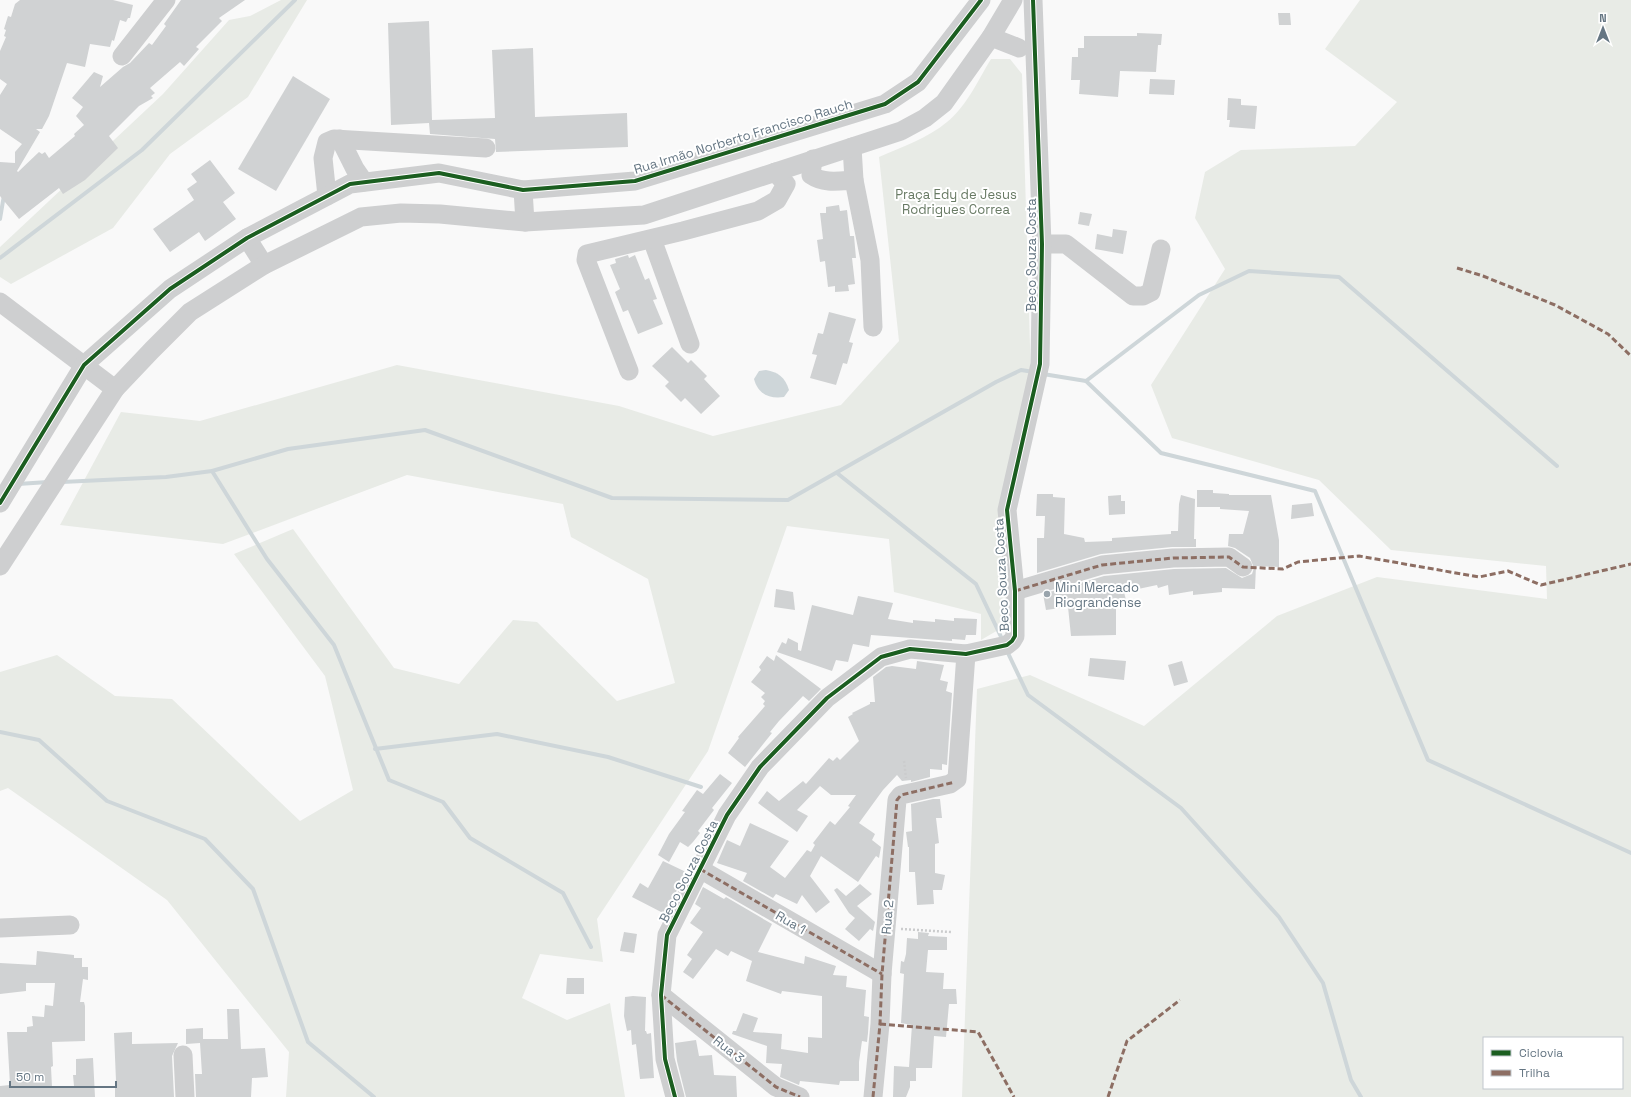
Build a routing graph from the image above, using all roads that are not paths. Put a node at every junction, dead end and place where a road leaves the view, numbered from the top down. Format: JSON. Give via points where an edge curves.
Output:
{"nodes":[{"id":1,"x":166,"y":0,"type":"edge"},
{"id":2,"x":981,"y":0,"type":"edge"},
{"id":3,"x":1013,"y":0,"type":"edge"},
{"id":4,"x":1033,"y":0,"type":"edge"},
{"id":5,"x":991,"y":37,"type":"junction"},
{"id":6,"x":1019,"y":48,"type":"dead end"},
{"id":7,"x":122,"y":56,"type":"dead end"},
{"id":8,"x":340,"y":139,"type":"junction"},
{"id":9,"x":852,"y":147,"type":"junction"},
{"id":10,"x":486,"y":148,"type":"dead end"},
{"id":11,"x":812,"y":167,"type":"junction"},
{"id":12,"x":781,"y":178,"type":"junction"},
{"id":13,"x":854,"y":180,"type":"junction"},
{"id":14,"x":364,"y":182,"type":"junction"},
{"id":15,"x":523,"y":190,"type":"junction"},
{"id":16,"x":327,"y":196,"type":"junction"},
{"id":17,"x":525,"y":222,"type":"junction"},
{"id":18,"x":247,"y":238,"type":"junction"},
{"id":19,"x":652,"y":239,"type":"junction"},
{"id":20,"x":1042,"y":244,"type":"junction"},
{"id":21,"x":1162,"y":249,"type":"dead end"},
{"id":22,"x":264,"y":265,"type":"junction"},
{"id":23,"x":0,"y":302,"type":"edge"},
{"id":24,"x":874,"y":327,"type":"dead end"},
{"id":25,"x":690,"y":344,"type":"dead end"},
{"id":26,"x":84,"y":365,"type":"junction"},
{"id":27,"x":629,"y":371,"type":"dead end"},
{"id":28,"x":116,"y":389,"type":"junction"},
{"id":29,"x":0,"y":503,"type":"edge"},
{"id":30,"x":0,"y":566,"type":"edge"},
{"id":31,"x":1243,"y":567,"type":"dead end"},
{"id":32,"x":1014,"y":591,"type":"junction"},
{"id":33,"x":966,"y":654,"type":"junction"},
{"id":34,"x":700,"y":869,"type":"junction"},
{"id":35,"x":70,"y":925,"type":"dead end"},
{"id":36,"x":0,"y":928,"type":"edge"},
{"id":37,"x":882,"y":974,"type":"junction"},
{"id":38,"x":661,"y":995,"type":"junction"},
{"id":39,"x":183,"y":1055,"type":"dead end"},
{"id":40,"x":185,"y":1097,"type":"edge"},
{"id":41,"x":675,"y":1097,"type":"edge"},
{"id":42,"x":800,"y":1097,"type":"edge"},
{"id":43,"x":873,"y":1097,"type":"edge"}],
"edges":[{"from":1,"to":7,"type":"street"},
{"from":2,"to":15,"type":"street","name":"Rua Irmão Norberto Francisco Rauch","via":[[918,82],[885,104],[635,181]]},
{"from":3,"to":5,"type":"street"},
{"from":4,"to":20,"type":"street","name":"Beco Souza Costa"},
{"from":5,"to":6,"type":"street"},
{"from":5,"to":9,"type":"street","via":[[944,103],[925,118],[901,131]]},
{"from":8,"to":10,"type":"street"},
{"from":8,"to":14,"type":"street"},
{"from":8,"to":16,"type":"street","via":[[331,140],[325,147],[323,158]]},
{"from":9,"to":11,"type":"street"},
{"from":9,"to":13,"type":"street"},
{"from":11,"to":12,"type":"street"},
{"from":11,"to":13,"type":"street","via":[[822,181]]},
{"from":12,"to":17,"type":"street","via":[[644,214]]},
{"from":12,"to":19,"type":"street","via":[[777,200],[758,210]]},
{"from":13,"to":24,"type":"street","via":[[870,260]]},
{"from":14,"to":15,"type":"street","name":"Rua Irmão Norberto Francisco Rauch","via":[[439,173]]},
{"from":14,"to":16,"type":"street","name":"Rua Irmão Norberto Francisco Rauch","via":[[350,184]]},
{"from":15,"to":17,"type":"street"},
{"from":16,"to":18,"type":"street","name":"Rua Irmão Norberto Francisco Rauch"},
{"from":17,"to":22,"type":"street","via":[[440,214],[401,213],[361,217]]},
{"from":18,"to":22,"type":"street"},
{"from":18,"to":26,"type":"street","name":"Rua Irmão Norberto Francisco Rauch","via":[[170,290]]},
{"from":19,"to":25,"type":"street"},
{"from":19,"to":27,"type":"street","via":[[586,256]]},
{"from":20,"to":21,"type":"street","via":[[1066,244],[1133,296],[1143,296],[1151,292]]},
{"from":20,"to":32,"type":"street","name":"Beco Souza Costa","via":[[1040,364],[1007,510]]},
{"from":22,"to":28,"type":"street","via":[[190,312]]},
{"from":23,"to":26,"type":"street"},
{"from":26,"to":28,"type":"street"},
{"from":26,"to":29,"type":"street","name":"Rua Irmão Norberto Francisco Rauch"},
{"from":28,"to":30,"type":"street"},
{"from":31,"to":32,"type":"street","via":[[1229,557],[1173,558],[1102,565]]},
{"from":32,"to":33,"type":"street","name":"Beco Souza Costa","via":[[1015,636],[1012,641],[1007,645]]},
{"from":33,"to":34,"type":"street","name":"Beco Souza Costa","via":[[910,649],[881,657],[827,698],[760,767],[727,816]]},
{"from":33,"to":37,"type":"street","name":"Rua 2","via":[[958,777],[950,784],[907,793],[898,798]]},
{"from":34,"to":37,"type":"street","name":"Rua 1"},
{"from":34,"to":38,"type":"street","name":"Beco Souza Costa","via":[[667,935]]},
{"from":35,"to":36,"type":"street"},
{"from":37,"to":43,"type":"street","name":"Rua 2"},
{"from":38,"to":41,"type":"street","name":"Beco Souza Costa","via":[[665,1059]]},
{"from":38,"to":42,"type":"street","name":"Rua 3","via":[[776,1087]]},
{"from":39,"to":40,"type":"street"}]}
